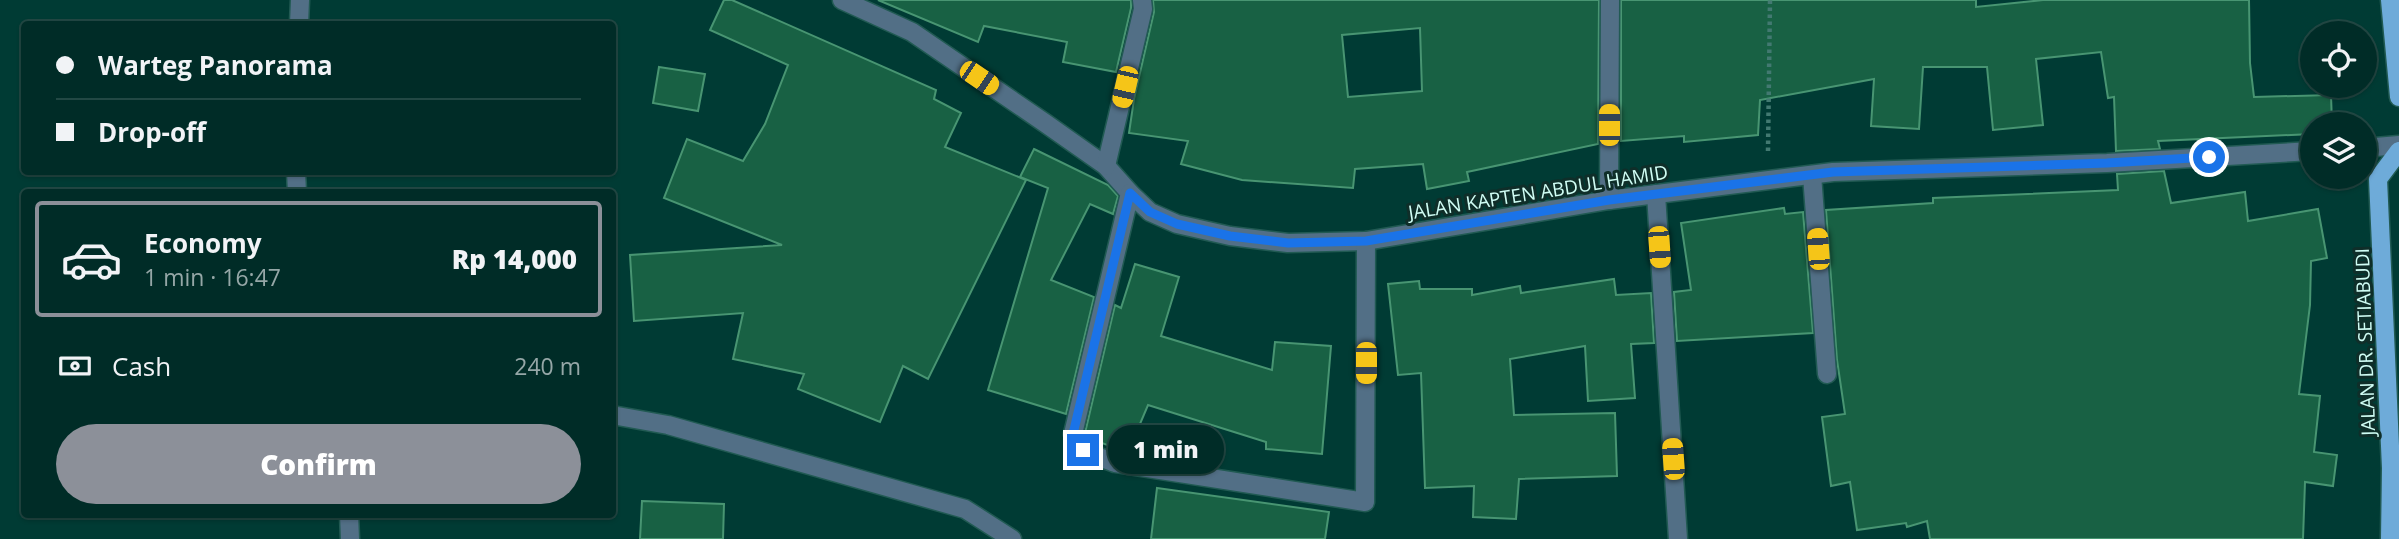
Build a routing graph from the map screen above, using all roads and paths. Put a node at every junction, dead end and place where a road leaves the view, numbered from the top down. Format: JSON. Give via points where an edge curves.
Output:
{"nodes":[{"id":1,"x":300,"y":0,"type":"edge"},
{"id":2,"x":842,"y":0,"type":"edge"},
{"id":3,"x":1142,"y":0,"type":"edge"},
{"id":4,"x":1610,"y":0,"type":"edge"},
{"id":5,"x":1770,"y":0,"type":"edge"},
{"id":6,"x":2390,"y":0,"type":"edge"},
{"id":7,"x":299,"y":21,"type":"edge"},
{"id":8,"x":2399,"y":97,"type":"edge"},
{"id":9,"x":2399,"y":145,"type":"edge"},
{"id":10,"x":2377,"y":147,"type":"edge"},
{"id":11,"x":2399,"y":151,"type":"edge"},
{"id":12,"x":2300,"y":152,"type":"edge"},
{"id":13,"x":1106,"y":166,"type":"junction"},
{"id":14,"x":1812,"y":175,"type":"junction"},
{"id":15,"x":1768,"y":180,"type":"junction"},
{"id":16,"x":1130,"y":193,"type":"junction"},
{"id":17,"x":1656,"y":194,"type":"junction"},
{"id":18,"x":1609,"y":200,"type":"junction"},
{"id":19,"x":1366,"y":241,"type":"junction"},
{"id":20,"x":1827,"y":374,"type":"dead end"},
{"id":21,"x":616,"y":416,"type":"edge"},
{"id":22,"x":349,"y":518,"type":"edge"},
{"id":23,"x":350,"y":539,"type":"edge"},
{"id":24,"x":1012,"y":539,"type":"edge"},
{"id":25,"x":1678,"y":539,"type":"edge"},
{"id":26,"x":2390,"y":539,"type":"edge"}],
"edges":[{"from":1,"to":7,"type":"street"},
{"from":2,"to":13,"type":"street","name":"JALAN KAPTEN ABDUL HAMID","via":[[912,32]]},
{"from":3,"to":13,"type":"street"},
{"from":4,"to":18,"type":"street"},
{"from":5,"to":15,"type":"path"},
{"from":6,"to":8,"type":"main road"},
{"from":9,"to":10,"type":"street"},
{"from":11,"to":26,"type":"main road","name":"JALAN DR. SETIABUDI","via":[[2378,179],[2391,454]]},
{"from":12,"to":14,"type":"street","name":"JALAN KAPTEN ABDUL HAMID"},
{"from":13,"to":16,"type":"street","name":"JALAN KAPTEN ABDUL HAMID"},
{"from":14,"to":15,"type":"street","name":"JALAN KAPTEN ABDUL HAMID"},
{"from":14,"to":20,"type":"street"},
{"from":15,"to":17,"type":"street","name":"JALAN KAPTEN ABDUL HAMID"},
{"from":16,"to":19,"type":"street","name":"JALAN KAPTEN ABDUL HAMID","via":[[1150,212],[1177,224],[1230,236],[1288,243]]},
{"from":16,"to":19,"type":"street","via":[[1073,434],[1083,450],[1115,463],[1365,502]]},
{"from":17,"to":18,"type":"street","name":"JALAN KAPTEN ABDUL HAMID"},
{"from":17,"to":25,"type":"street"},
{"from":18,"to":19,"type":"street","name":"JALAN KAPTEN ABDUL HAMID"},
{"from":21,"to":24,"type":"street","via":[[668,425],[965,509]]},
{"from":22,"to":23,"type":"street"}]}
